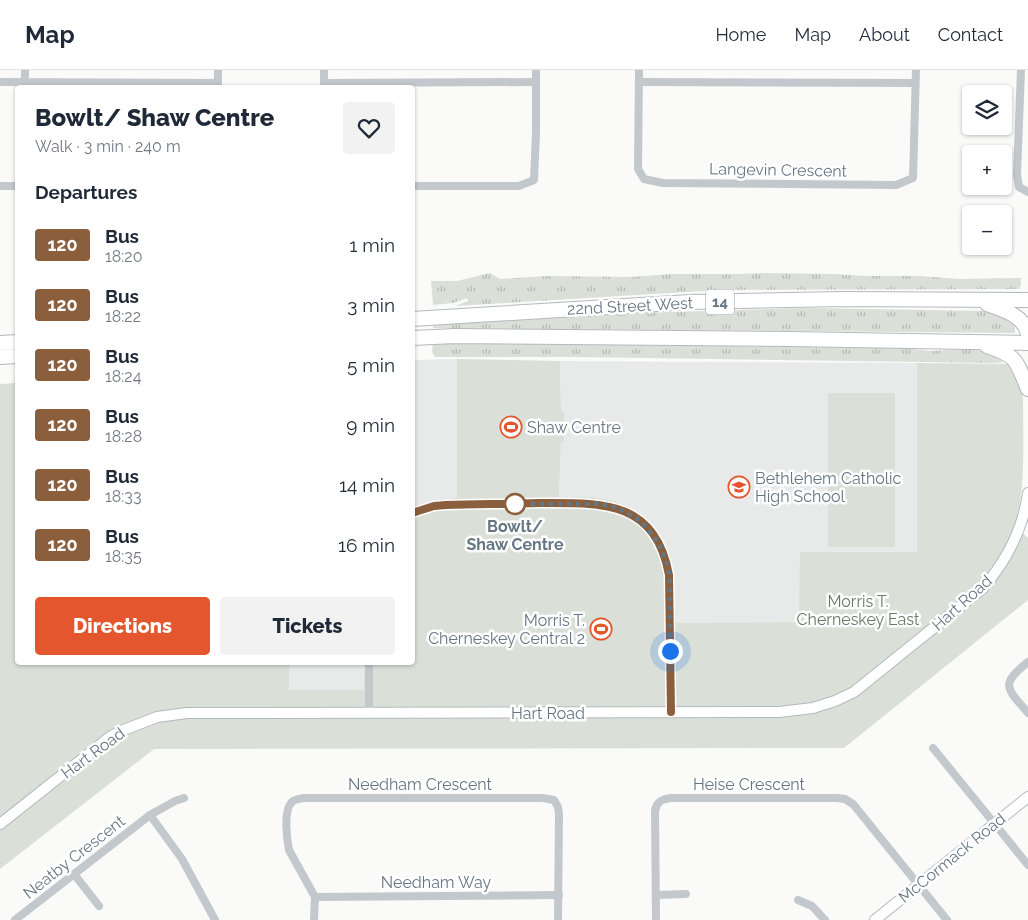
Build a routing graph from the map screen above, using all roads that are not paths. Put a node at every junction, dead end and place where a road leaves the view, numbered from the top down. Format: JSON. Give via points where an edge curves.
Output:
{"nodes":[{"id":1,"x":25,"y":70,"type":"edge"},
{"id":2,"x":218,"y":70,"type":"edge"},
{"id":3,"x":324,"y":70,"type":"edge"},
{"id":4,"x":536,"y":70,"type":"edge"},
{"id":5,"x":640,"y":70,"type":"edge"},
{"id":6,"x":916,"y":70,"type":"edge"},
{"id":7,"x":1021,"y":70,"type":"edge"},
{"id":8,"x":0,"y":82,"type":"edge"},
{"id":9,"x":536,"y":82,"type":"junction"},
{"id":10,"x":640,"y":82,"type":"junction"},
{"id":11,"x":915,"y":83,"type":"junction"},
{"id":12,"x":25,"y":85,"type":"edge"},
{"id":13,"x":218,"y":85,"type":"edge"},
{"id":14,"x":324,"y":85,"type":"edge"},
{"id":15,"x":1024,"y":89,"type":"edge"},
{"id":16,"x":0,"y":186,"type":"edge"},
{"id":17,"x":15,"y":186,"type":"edge"},
{"id":18,"x":415,"y":186,"type":"edge"},
{"id":19,"x":1028,"y":192,"type":"edge"},
{"id":20,"x":975,"y":300,"type":"junction"},
{"id":21,"x":1028,"y":300,"type":"edge"},
{"id":22,"x":415,"y":319,"type":"edge"},
{"id":23,"x":1028,"y":334,"type":"edge"},
{"id":24,"x":415,"y":338,"type":"edge"},
{"id":25,"x":15,"y":342,"type":"edge"},
{"id":26,"x":978,"y":342,"type":"junction"},
{"id":27,"x":0,"y":343,"type":"edge"},
{"id":28,"x":1028,"y":343,"type":"edge"},
{"id":29,"x":15,"y":356,"type":"edge"},
{"id":30,"x":0,"y":357,"type":"edge"},
{"id":31,"x":1028,"y":389,"type":"edge"},
{"id":32,"x":1028,"y":493,"type":"edge"},
{"id":33,"x":415,"y":512,"type":"edge"},
{"id":34,"x":1028,"y":662,"type":"edge"},
{"id":35,"x":369,"y":665,"type":"edge"},
{"id":36,"x":369,"y":712,"type":"junction"},
{"id":37,"x":671,"y":712,"type":"junction"},
{"id":38,"x":1028,"y":713,"type":"edge"},
{"id":39,"x":933,"y":748,"type":"dead end"},
{"id":40,"x":1028,"y":797,"type":"edge"},
{"id":41,"x":184,"y":798,"type":"dead end"},
{"id":42,"x":150,"y":815,"type":"junction"},
{"id":43,"x":0,"y":824,"type":"edge"},
{"id":44,"x":995,"y":824,"type":"junction"},
{"id":45,"x":1028,"y":865,"type":"edge"},
{"id":46,"x":74,"y":874,"type":"junction"},
{"id":47,"x":918,"y":884,"type":"junction"},
{"id":48,"x":686,"y":894,"type":"dead end"},
{"id":49,"x":558,"y":895,"type":"junction"},
{"id":50,"x":656,"y":895,"type":"junction"},
{"id":51,"x":314,"y":897,"type":"junction"},
{"id":52,"x":798,"y":900,"type":"dead end"},
{"id":53,"x":98,"y":906,"type":"dead end"},
{"id":54,"x":15,"y":920,"type":"edge"},
{"id":55,"x":215,"y":920,"type":"edge"},
{"id":56,"x":314,"y":920,"type":"edge"},
{"id":57,"x":558,"y":920,"type":"edge"},
{"id":58,"x":656,"y":920,"type":"edge"},
{"id":59,"x":826,"y":920,"type":"edge"},
{"id":60,"x":875,"y":920,"type":"edge"},
{"id":61,"x":947,"y":920,"type":"edge"}],
"edges":[{"from":1,"to":12,"type":"street"},
{"from":2,"to":13,"type":"street"},
{"from":3,"to":14,"type":"street"},
{"from":4,"to":9,"type":"street"},
{"from":5,"to":10,"type":"street","name":"Langevin Crescent"},
{"from":6,"to":11,"type":"street","name":"Langevin Crescent"},
{"from":7,"to":15,"type":"street"},
{"from":8,"to":12,"type":"street"},
{"from":9,"to":14,"type":"street"},
{"from":9,"to":18,"type":"street","via":[[534,180],[519,186]]},
{"from":10,"to":11,"type":"street"},
{"from":10,"to":11,"type":"street","name":"Langevin Crescent","via":[[638,169],[644,179],[663,183],[896,185],[913,178]]},
{"from":12,"to":13,"type":"street"},
{"from":15,"to":19,"type":"street","via":[[1017,181],[1019,187]]},
{"from":16,"to":17,"type":"street"},
{"from":20,"to":21,"type":"highway","name":"22nd Street West","number":"14"},
{"from":20,"to":22,"type":"highway","name":"22nd Street West","number":"14","via":[[690,302]]},
{"from":20,"to":23,"type":"highway","via":[[1011,313],[1025,326]]},
{"from":24,"to":26,"type":"highway","name":"22nd Street West","number":"14"},
{"from":25,"to":27,"type":"highway"},
{"from":26,"to":28,"type":"highway","name":"22nd Street West","number":"14"},
{"from":26,"to":31,"type":"highway","via":[[1012,357],[1021,369]]},
{"from":29,"to":30,"type":"highway"},
{"from":32,"to":37,"type":"street","name":"Hart Road","via":[[1014,543],[983,588],[854,692],[796,711]]},
{"from":33,"to":37,"type":"street","via":[[446,505],[592,503],[618,508],[642,522],[658,542],[669,575]]},
{"from":34,"to":38,"type":"street","via":[[1012,676],[1009,686]]},
{"from":35,"to":36,"type":"street"},
{"from":36,"to":37,"type":"street","name":"Hart Road"},
{"from":36,"to":43,"type":"street","name":"Hart Road","via":[[187,712],[157,717],[110,737]]},
{"from":39,"to":44,"type":"street"},
{"from":40,"to":44,"type":"street","name":"McCormack Road"},
{"from":41,"to":42,"type":"street","name":"Neatby Crescent"},
{"from":42,"to":46,"type":"street","name":"Neatby Crescent"},
{"from":42,"to":55,"type":"street","name":"Neatby Crescent","via":[[182,858]]},
{"from":44,"to":45,"type":"street"},
{"from":44,"to":47,"type":"street","name":"McCormack Road"},
{"from":46,"to":53,"type":"street"},
{"from":46,"to":54,"type":"street","name":"Neatby Crescent"},
{"from":47,"to":50,"type":"street","name":"Heise Crescent","via":[[846,799],[671,798],[656,807]]},
{"from":47,"to":60,"type":"street","name":"McCormack Road"},
{"from":47,"to":61,"type":"street"},
{"from":48,"to":50,"type":"street"},
{"from":49,"to":51,"type":"street","name":"Needham Way"},
{"from":49,"to":51,"type":"street","name":"Needham Crescent","via":[[558,807],[554,800],[297,799],[291,802],[287,814],[289,850]]},
{"from":49,"to":57,"type":"street","name":"Needham Crescent"},
{"from":50,"to":58,"type":"street","name":"Heise Crescent"},
{"from":51,"to":56,"type":"street","name":"Needham Crescent"},
{"from":52,"to":59,"type":"street","via":[[812,906]]}]}
